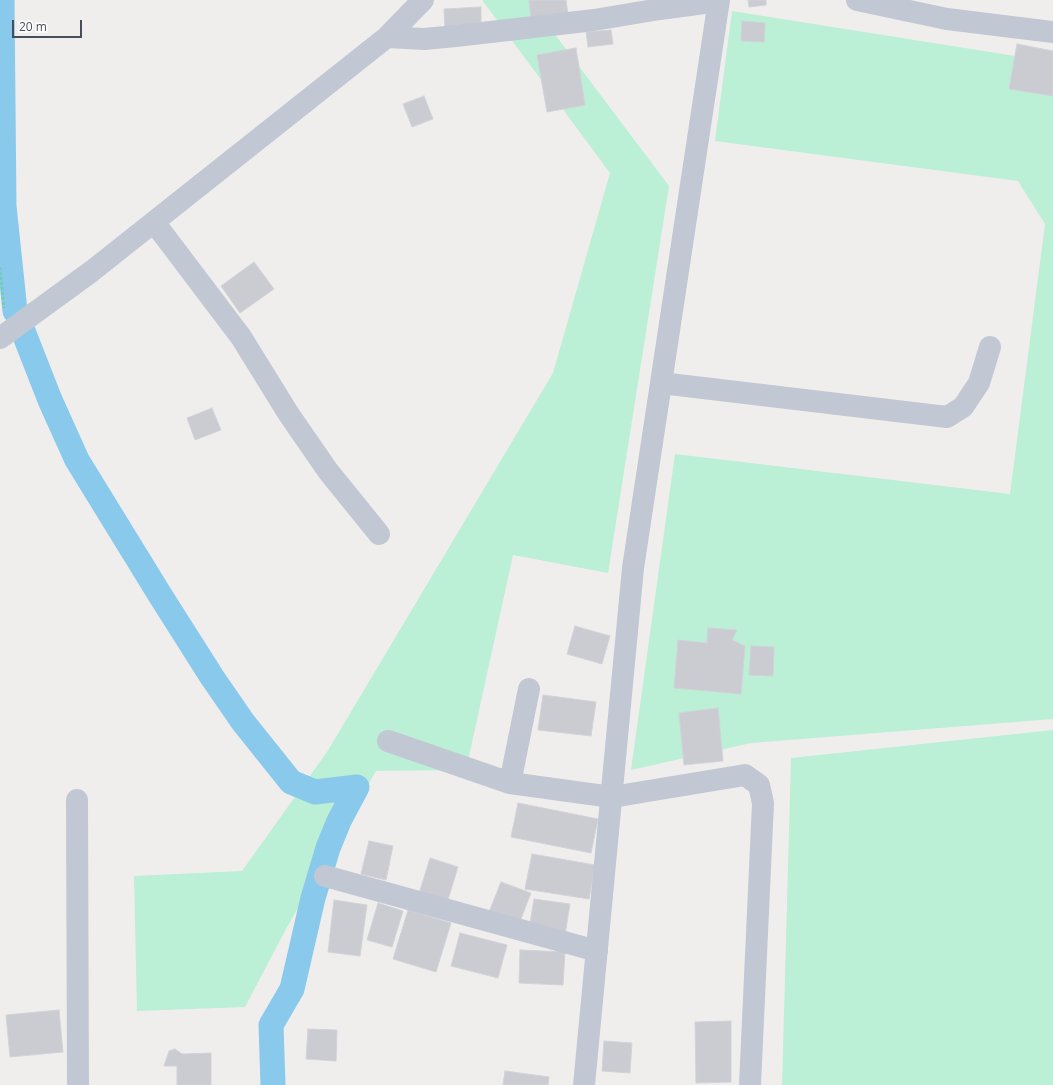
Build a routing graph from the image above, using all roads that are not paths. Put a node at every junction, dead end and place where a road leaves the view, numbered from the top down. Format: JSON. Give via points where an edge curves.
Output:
{"nodes":[{"id":1,"x":423,"y":0,"type":"edge"},
{"id":2,"x":857,"y":0,"type":"edge"},
{"id":3,"x":719,"y":1,"type":"edge"},
{"id":4,"x":1053,"y":32,"type":"edge"},
{"id":5,"x":387,"y":37,"type":"junction"},
{"id":6,"x":154,"y":222,"type":"junction"},
{"id":7,"x":3,"y":336,"type":"edge"},
{"id":8,"x":990,"y":348,"type":"dead end"},
{"id":9,"x":661,"y":383,"type":"junction"},
{"id":10,"x":379,"y":534,"type":"dead end"},
{"id":11,"x":529,"y":689,"type":"dead end"},
{"id":12,"x":388,"y":741,"type":"dead end"},
{"id":13,"x":510,"y":783,"type":"junction"},
{"id":14,"x":612,"y":797,"type":"junction"},
{"id":15,"x":78,"y":800,"type":"dead end"},
{"id":16,"x":325,"y":876,"type":"dead end"},
{"id":17,"x":597,"y":951,"type":"junction"},
{"id":18,"x":78,"y":1085,"type":"edge"},
{"id":19,"x":584,"y":1085,"type":"edge"},
{"id":20,"x":750,"y":1085,"type":"edge"}],
"edges":[{"from":1,"to":5,"type":"street"},
{"from":2,"to":4,"type":"street","via":[[948,19]]},
{"from":3,"to":5,"type":"street","via":[[594,20],[456,36]]},
{"from":3,"to":9,"type":"street"},
{"from":5,"to":6,"type":"street"},
{"from":6,"to":7,"type":"street"},
{"from":6,"to":10,"type":"street","via":[[241,337],[328,471]]},
{"from":8,"to":9,"type":"street","via":[[979,383],[963,407],[947,417]]},
{"from":9,"to":14,"type":"street","via":[[633,568]]},
{"from":11,"to":13,"type":"street"},
{"from":12,"to":13,"type":"street"},
{"from":13,"to":14,"type":"street"},
{"from":14,"to":17,"type":"street"},
{"from":14,"to":20,"type":"street","via":[[745,775],[759,785],[764,803]]},
{"from":15,"to":18,"type":"street"},
{"from":16,"to":17,"type":"street"},
{"from":17,"to":19,"type":"street"}]}
